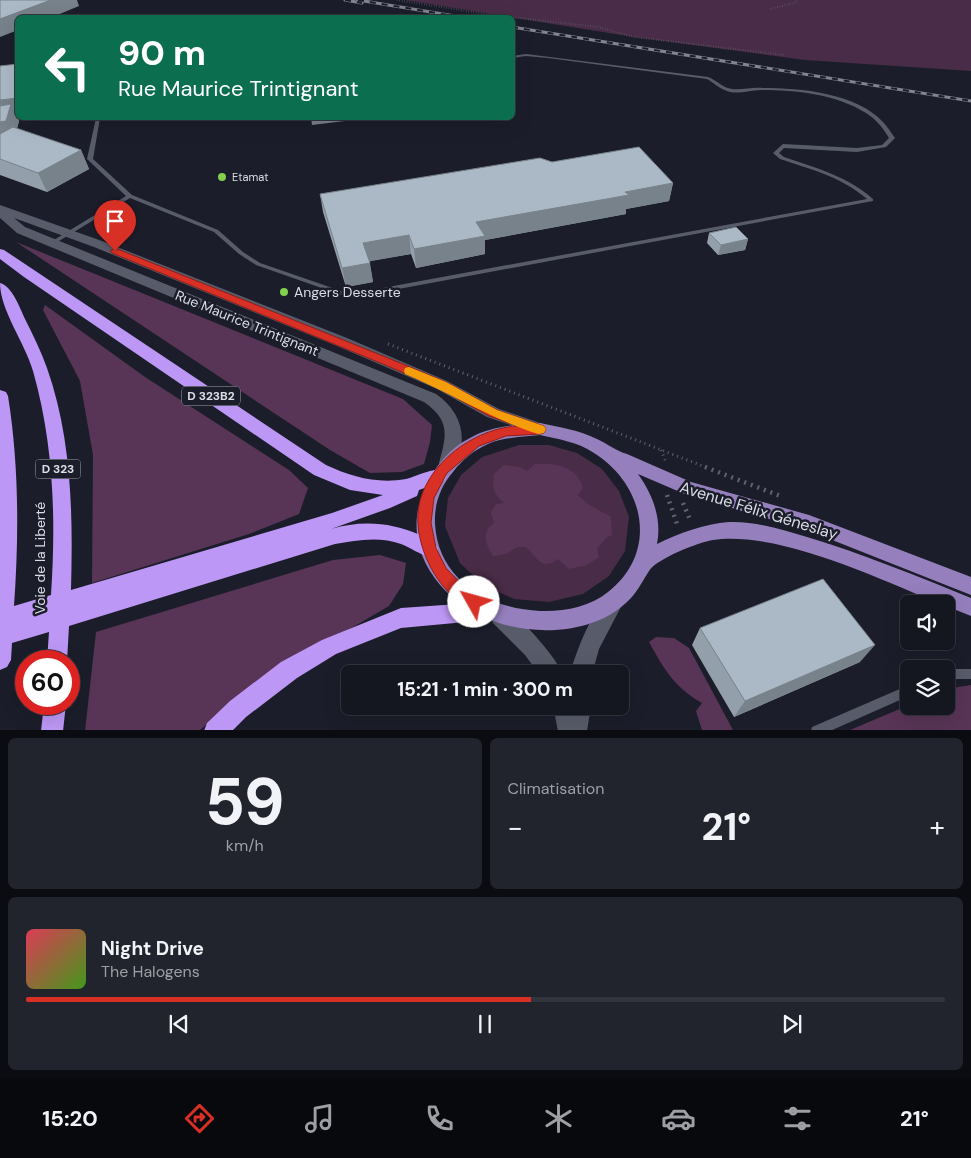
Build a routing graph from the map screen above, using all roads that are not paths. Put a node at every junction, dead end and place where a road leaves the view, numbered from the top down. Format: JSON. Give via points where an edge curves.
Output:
{"nodes":[{"id":1,"x":515,"y":57,"type":"edge"},
{"id":2,"x":15,"y":119,"type":"edge"},
{"id":3,"x":0,"y":120,"type":"edge"},
{"id":4,"x":98,"y":120,"type":"edge"},
{"id":5,"x":82,"y":156,"type":"edge"},
{"id":6,"x":90,"y":159,"type":"junction"},
{"id":7,"x":130,"y":196,"type":"junction"},
{"id":8,"x":0,"y":211,"type":"edge"},
{"id":9,"x":68,"y":233,"type":"junction"},
{"id":10,"x":52,"y":243,"type":"junction"},
{"id":11,"x":0,"y":252,"type":"edge"},
{"id":12,"x":0,"y":287,"type":"edge"},
{"id":13,"x":0,"y":396,"type":"edge"},
{"id":14,"x":540,"y":429,"type":"junction"},
{"id":15,"x":605,"y":452,"type":"junction"},
{"id":16,"x":0,"y":466,"type":"edge"},
{"id":17,"x":443,"y":469,"type":"junction"},
{"id":18,"x":8,"y":490,"type":"junction"},
{"id":19,"x":429,"y":549,"type":"junction"},
{"id":20,"x":644,"y":562,"type":"junction"},
{"id":21,"x":971,"y":586,"type":"edge"},
{"id":22,"x":123,"y":591,"type":"junction"},
{"id":23,"x":614,"y":600,"type":"junction"},
{"id":24,"x":971,"y":607,"type":"edge"},
{"id":25,"x":494,"y":613,"type":"junction"},
{"id":26,"x":0,"y":620,"type":"edge"},
{"id":27,"x":0,"y":637,"type":"edge"},
{"id":28,"x":58,"y":650,"type":"edge"},
{"id":29,"x":0,"y":660,"type":"edge"},
{"id":30,"x":545,"y":665,"type":"edge"},
{"id":31,"x":582,"y":665,"type":"edge"},
{"id":32,"x":955,"y":674,"type":"edge"},
{"id":33,"x":971,"y":674,"type":"edge"},
{"id":34,"x":900,"y":694,"type":"edge"},
{"id":35,"x":53,"y":715,"type":"edge"},
{"id":36,"x":566,"y":715,"type":"edge"},
{"id":37,"x":578,"y":715,"type":"edge"},
{"id":38,"x":52,"y":730,"type":"edge"},
{"id":39,"x":215,"y":730,"type":"edge"},
{"id":40,"x":569,"y":730,"type":"edge"},
{"id":41,"x":576,"y":730,"type":"edge"},
{"id":42,"x":816,"y":730,"type":"edge"}],
"edges":[{"from":1,"to":7,"type":"lane","via":[[548,57],[708,78],[728,90],[772,90],[847,100],[886,126],[892,138],[884,146],[835,150],[783,146],[776,153],[782,158],[841,178],[871,200],[350,296],[258,264],[216,231]]},
{"from":2,"to":3,"type":"lane"},
{"from":4,"to":6,"type":"lane"},
{"from":5,"to":6,"type":"lane"},
{"from":6,"to":7,"type":"lane"},
{"from":7,"to":9,"type":"lane"},
{"from":8,"to":9,"type":"street","name":"Rue Maurice Trintignant"},
{"from":8,"to":10,"type":"street","name":"Rue Maurice Trintignant","via":[[21,230]]},
{"from":9,"to":10,"type":"lane"},
{"from":9,"to":14,"type":"street","name":"Rue Maurice Trintignant","via":[[350,346],[442,385],[493,413]]},
{"from":10,"to":17,"type":"street","name":"Rue Maurice Trintignant","via":[[430,398],[441,405],[453,424],[455,437]]},
{"from":11,"to":17,"type":"highway","number":"D 323B2","via":[[335,478],[372,489],[392,489],[410,486]]},
{"from":12,"to":28,"type":"highway","name":"Voie de la Liberté","number":"D 323","via":[[14,308],[40,368],[57,451],[63,524],[63,586]]},
{"from":13,"to":18,"type":"highway","via":[[6,435]]},
{"from":14,"to":15,"type":"main road","via":[[574,436]]},
{"from":14,"to":17,"type":"main road","via":[[506,432],[474,443]]},
{"from":15,"to":20,"type":"main road","via":[[629,473],[644,500],[650,531]]},
{"from":15,"to":21,"type":"main road","name":"Avenue Félix Géneslay","via":[[686,488],[809,523]]},
{"from":16,"to":18,"type":"highway"},
{"from":17,"to":19,"type":"main road","via":[[428,498],[424,523]]},
{"from":17,"to":22,"type":"highway","via":[[407,494]]},
{"from":18,"to":29,"type":"highway","via":[[7,583]]},
{"from":19,"to":22,"type":"highway","via":[[398,533],[360,531]]},
{"from":19,"to":25,"type":"main road","via":[[441,573],[461,594]]},
{"from":20,"to":23,"type":"main road","via":[[632,583]]},
{"from":20,"to":24,"type":"main road","name":"Avenue Félix Géneslay","via":[[680,541],[721,531],[768,534],[840,556]]},
{"from":22,"to":26,"type":"highway"},
{"from":22,"to":27,"type":"highway"},
{"from":23,"to":25,"type":"main road","via":[[580,617],[540,623]]},
{"from":23,"to":31,"type":"street"},
{"from":25,"to":30,"type":"street","via":[[532,648]]},
{"from":25,"to":39,"type":"highway","via":[[401,618],[329,647],[289,670]]},
{"from":32,"to":33,"type":"lane"},
{"from":34,"to":42,"type":"lane"},
{"from":35,"to":38,"type":"highway"},
{"from":36,"to":40,"type":"street"},
{"from":37,"to":41,"type":"street"}]}
